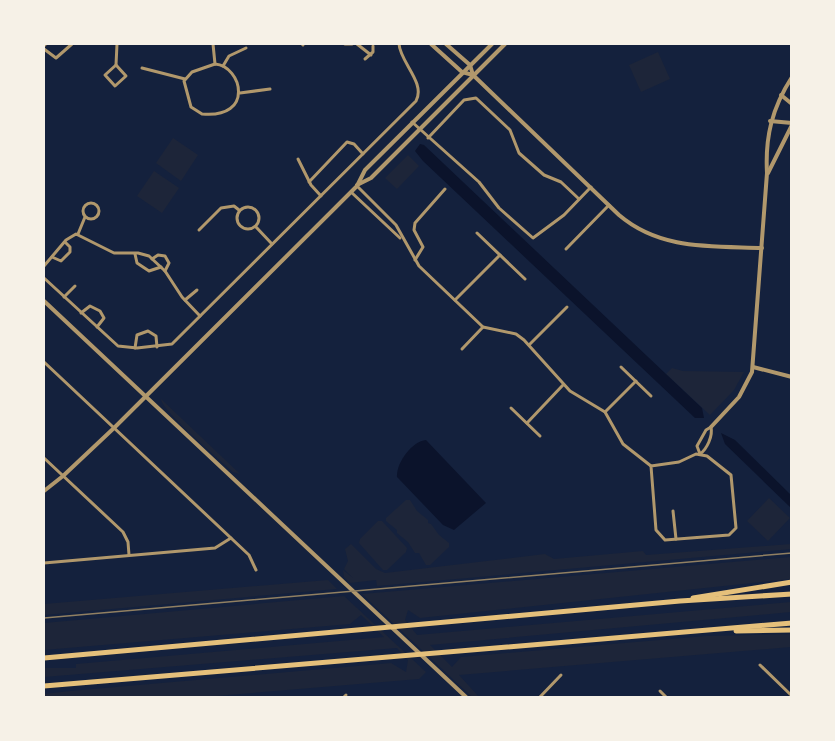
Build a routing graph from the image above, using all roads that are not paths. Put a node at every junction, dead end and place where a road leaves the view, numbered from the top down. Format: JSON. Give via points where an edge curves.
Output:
{"nodes":[{"id":1,"x":72,"y":44,"type":"edge"},
{"id":2,"x":117,"y":44,"type":"edge"},
{"id":3,"x":213,"y":44,"type":"edge"},
{"id":4,"x":345,"y":44,"type":"edge"},
{"id":5,"x":352,"y":44,"type":"edge"},
{"id":6,"x":357,"y":44,"type":"edge"},
{"id":7,"x":399,"y":44,"type":"edge"},
{"id":8,"x":431,"y":44,"type":"edge"},
{"id":9,"x":446,"y":44,"type":"edge"},
{"id":10,"x":492,"y":44,"type":"edge"},
{"id":11,"x":505,"y":44,"type":"edge"},
{"id":12,"x":44,"y":46,"type":"edge"},
{"id":13,"x":374,"y":46,"type":"dead end"},
{"id":14,"x":246,"y":48,"type":"dead end"},
{"id":15,"x":371,"y":55,"type":"junction"},
{"id":16,"x":365,"y":59,"type":"dead end"},
{"id":17,"x":215,"y":64,"type":"junction"},
{"id":18,"x":116,"y":65,"type":"junction"},
{"id":19,"x":470,"y":65,"type":"junction"},
{"id":20,"x":223,"y":66,"type":"junction"},
{"id":21,"x":142,"y":68,"type":"dead end"},
{"id":22,"x":462,"y":72,"type":"junction"},
{"id":23,"x":473,"y":75,"type":"junction"},
{"id":24,"x":792,"y":77,"type":"edge"},
{"id":25,"x":185,"y":79,"type":"junction"},
{"id":26,"x":270,"y":89,"type":"dead end"},
{"id":27,"x":240,"y":93,"type":"junction"},
{"id":28,"x":781,"y":94,"type":"junction"},
{"id":29,"x":792,"y":104,"type":"edge"},
{"id":30,"x":770,"y":121,"type":"junction"},
{"id":31,"x":412,"y":122,"type":"junction"},
{"id":32,"x":792,"y":124,"type":"edge"},
{"id":33,"x":420,"y":130,"type":"junction"},
{"id":34,"x":428,"y":138,"type":"junction"},
{"id":35,"x":363,"y":154,"type":"junction"},
{"id":36,"x":298,"y":159,"type":"dead end"},
{"id":37,"x":767,"y":173,"type":"junction"},
{"id":38,"x":309,"y":182,"type":"junction"},
{"id":39,"x":357,"y":186,"type":"junction"},
{"id":40,"x":591,"y":187,"type":"junction"},
{"id":41,"x":445,"y":189,"type":"dead end"},
{"id":42,"x":351,"y":192,"type":"junction"},
{"id":43,"x":321,"y":196,"type":"junction"},
{"id":44,"x":579,"y":199,"type":"junction"},
{"id":45,"x":609,"y":205,"type":"junction"},
{"id":46,"x":239,"y":210,"type":"junction"},
{"id":47,"x":85,"y":217,"type":"junction"},
{"id":48,"x":256,"y":227,"type":"junction"},
{"id":49,"x":199,"y":230,"type":"dead end"},
{"id":50,"x":477,"y":233,"type":"dead end"},
{"id":51,"x":78,"y":234,"type":"junction"},
{"id":52,"x":402,"y":239,"type":"junction"},
{"id":53,"x":65,"y":242,"type":"junction"},
{"id":54,"x":272,"y":244,"type":"junction"},
{"id":55,"x":762,"y":248,"type":"junction"},
{"id":56,"x":566,"y":249,"type":"dead end"},
{"id":57,"x":135,"y":253,"type":"junction"},
{"id":58,"x":500,"y":255,"type":"junction"},
{"id":59,"x":52,"y":257,"type":"junction"},
{"id":60,"x":152,"y":258,"type":"junction"},
{"id":61,"x":415,"y":260,"type":"junction"},
{"id":62,"x":44,"y":266,"type":"edge"},
{"id":63,"x":161,"y":267,"type":"junction"},
{"id":64,"x":165,"y":271,"type":"junction"},
{"id":65,"x":44,"y":278,"type":"edge"},
{"id":66,"x":525,"y":279,"type":"dead end"},
{"id":67,"x":75,"y":286,"type":"dead end"},
{"id":68,"x":197,"y":290,"type":"dead end"},
{"id":69,"x":64,"y":297,"type":"junction"},
{"id":70,"x":185,"y":300,"type":"junction"},
{"id":71,"x":455,"y":300,"type":"junction"},
{"id":72,"x":44,"y":301,"type":"edge"},
{"id":73,"x":567,"y":307,"type":"dead end"},
{"id":74,"x":81,"y":313,"type":"junction"},
{"id":75,"x":200,"y":316,"type":"junction"},
{"id":76,"x":97,"y":327,"type":"junction"},
{"id":77,"x":483,"y":327,"type":"junction"},
{"id":78,"x":530,"y":345,"type":"junction"},
{"id":79,"x":158,"y":347,"type":"junction"},
{"id":80,"x":135,"y":348,"type":"junction"},
{"id":81,"x":462,"y":349,"type":"dead end"},
{"id":82,"x":44,"y":362,"type":"edge"},
{"id":83,"x":621,"y":367,"type":"dead end"},
{"id":84,"x":753,"y":367,"type":"junction"},
{"id":85,"x":792,"y":378,"type":"edge"},
{"id":86,"x":636,"y":381,"type":"junction"},
{"id":87,"x":563,"y":385,"type":"junction"},
{"id":88,"x":651,"y":396,"type":"dead end"},
{"id":89,"x":145,"y":397,"type":"junction"},
{"id":90,"x":511,"y":408,"type":"dead end"},
{"id":91,"x":605,"y":412,"type":"junction"},
{"id":92,"x":526,"y":423,"type":"junction"},
{"id":93,"x":711,"y":427,"type":"junction"},
{"id":94,"x":114,"y":428,"type":"junction"},
{"id":95,"x":540,"y":436,"type":"dead end"},
{"id":96,"x":700,"y":454,"type":"junction"},
{"id":97,"x":44,"y":458,"type":"edge"},
{"id":98,"x":651,"y":466,"type":"junction"},
{"id":99,"x":63,"y":476,"type":"junction"},
{"id":100,"x":44,"y":491,"type":"edge"},
{"id":101,"x":674,"y":511,"type":"dead end"},
{"id":102,"x":231,"y":538,"type":"junction"},
{"id":103,"x":676,"y":539,"type":"junction"},
{"id":104,"x":129,"y":555,"type":"junction"},
{"id":105,"x":44,"y":563,"type":"edge"},
{"id":106,"x":256,"y":570,"type":"dead end"},
{"id":107,"x":792,"y":582,"type":"edge"},
{"id":108,"x":792,"y":594,"type":"edge"},
{"id":109,"x":681,"y":601,"type":"junction"},
{"id":110,"x":792,"y":623,"type":"edge"},
{"id":111,"x":719,"y":630,"type":"junction"},
{"id":112,"x":792,"y":630,"type":"edge"},
{"id":113,"x":44,"y":658,"type":"edge"},
{"id":114,"x":760,"y":665,"type":"dead end"},
{"id":115,"x":561,"y":675,"type":"dead end"},
{"id":116,"x":44,"y":686,"type":"edge"},
{"id":117,"x":660,"y":691,"type":"dead end"},
{"id":118,"x":792,"y":696,"type":"edge"},
{"id":119,"x":467,"y":698,"type":"edge"},
{"id":120,"x":539,"y":698,"type":"edge"},
{"id":121,"x":667,"y":698,"type":"edge"}],
"edges":[{"from":1,"to":12,"type":"street","via":[[56,58]]},
{"from":2,"to":18,"type":"street"},
{"from":3,"to":17,"type":"street"},
{"from":4,"to":5,"type":"street"},
{"from":6,"to":15,"type":"street"},
{"from":7,"to":35,"type":"street","via":[[419,96]]},
{"from":8,"to":22,"type":"street"},
{"from":9,"to":19,"type":"street"},
{"from":10,"to":19,"type":"street"},
{"from":11,"to":23,"type":"street"},
{"from":13,"to":15,"type":"street"},
{"from":14,"to":20,"type":"street","via":[[229,56]]},
{"from":15,"to":16,"type":"street"},
{"from":17,"to":20,"type":"street"},
{"from":17,"to":25,"type":"street","via":[[197,69]]},
{"from":18,"to":18,"type":"street","via":[[126,76],[115,86],[105,75]]},
{"from":19,"to":22,"type":"street"},
{"from":19,"to":23,"type":"street"},
{"from":20,"to":27,"type":"street"},
{"from":21,"to":25,"type":"street"},
{"from":22,"to":23,"type":"street"},
{"from":22,"to":31,"type":"street"},
{"from":23,"to":33,"type":"street"},
{"from":23,"to":40,"type":"street"},
{"from":24,"to":28,"type":"street"},
{"from":25,"to":27,"type":"street","via":[[191,107],[202,114],[230,108],[238,102]]},
{"from":26,"to":27,"type":"street"},
{"from":28,"to":29,"type":"street"},
{"from":28,"to":30,"type":"street"},
{"from":30,"to":32,"type":"street"},
{"from":30,"to":37,"type":"street"},
{"from":31,"to":33,"type":"street"},
{"from":31,"to":39,"type":"street","via":[[365,170]]},
{"from":32,"to":37,"type":"street"},
{"from":33,"to":34,"type":"street"},
{"from":33,"to":39,"type":"street","via":[[371,178]]},
{"from":34,"to":44,"type":"street","via":[[479,182],[499,208],[532,237],[537,237]]},
{"from":34,"to":44,"type":"street","via":[[466,99],[476,98],[510,130],[516,149],[526,159]]},
{"from":35,"to":38,"type":"street","via":[[347,142]]},
{"from":35,"to":43,"type":"street"},
{"from":36,"to":38,"type":"street"},
{"from":37,"to":55,"type":"street"},
{"from":38,"to":43,"type":"street"},
{"from":39,"to":42,"type":"street"},
{"from":39,"to":52,"type":"street","via":[[396,225]]},
{"from":40,"to":44,"type":"street"},
{"from":40,"to":45,"type":"street"},
{"from":41,"to":61,"type":"street","via":[[416,221],[414,230],[423,249]]},
{"from":42,"to":52,"type":"street"},
{"from":42,"to":89,"type":"street"},
{"from":43,"to":54,"type":"street"},
{"from":45,"to":55,"type":"street","via":[[636,228],[658,239]]},
{"from":45,"to":56,"type":"street"},
{"from":46,"to":48,"type":"street","via":[[237,221],[245,228]]},
{"from":46,"to":48,"type":"street","via":[[247,207],[257,212]]},
{"from":46,"to":49,"type":"street","via":[[224,207]]},
{"from":47,"to":47,"type":"street","via":[[97,218],[98,206],[85,206]]},
{"from":47,"to":51,"type":"street"},
{"from":48,"to":54,"type":"street"},
{"from":50,"to":58,"type":"street"},
{"from":51,"to":53,"type":"street"},
{"from":51,"to":57,"type":"street","via":[[114,253]]},
{"from":52,"to":61,"type":"street"},
{"from":53,"to":59,"type":"street"},
{"from":53,"to":59,"type":"street","via":[[70,252],[61,261]]},
{"from":54,"to":75,"type":"street"},
{"from":55,"to":84,"type":"street"},
{"from":57,"to":60,"type":"street"},
{"from":57,"to":63,"type":"street","via":[[137,262],[148,271]]},
{"from":58,"to":66,"type":"street"},
{"from":58,"to":71,"type":"street"},
{"from":59,"to":62,"type":"street"},
{"from":60,"to":63,"type":"street"},
{"from":60,"to":64,"type":"street","via":[[166,258],[169,263]]},
{"from":61,"to":71,"type":"street"},
{"from":63,"to":64,"type":"street"},
{"from":64,"to":70,"type":"street"},
{"from":65,"to":69,"type":"street"},
{"from":67,"to":69,"type":"street"},
{"from":68,"to":70,"type":"street"},
{"from":69,"to":74,"type":"street"},
{"from":70,"to":75,"type":"street"},
{"from":71,"to":77,"type":"street"},
{"from":72,"to":89,"type":"street"},
{"from":73,"to":78,"type":"street"},
{"from":74,"to":76,"type":"street"},
{"from":74,"to":76,"type":"street","via":[[90,306],[99,310],[104,318]]},
{"from":75,"to":79,"type":"street","via":[[171,344]]},
{"from":76,"to":80,"type":"street","via":[[117,345]]},
{"from":77,"to":78,"type":"street","via":[[517,335]]},
{"from":77,"to":81,"type":"street"},
{"from":78,"to":87,"type":"street"},
{"from":79,"to":80,"type":"street"},
{"from":79,"to":80,"type":"street","via":[[156,336],[148,331],[137,335]]},
{"from":82,"to":94,"type":"street"},
{"from":83,"to":86,"type":"street"},
{"from":84,"to":85,"type":"street"},
{"from":84,"to":93,"type":"street","via":[[744,390]]},
{"from":86,"to":88,"type":"street"},
{"from":86,"to":91,"type":"street"},
{"from":87,"to":91,"type":"street"},
{"from":87,"to":92,"type":"street"},
{"from":89,"to":94,"type":"street"},
{"from":89,"to":119,"type":"street"},
{"from":90,"to":92,"type":"street"},
{"from":91,"to":98,"type":"street","via":[[623,444]]},
{"from":92,"to":95,"type":"street"},
{"from":93,"to":96,"type":"street","via":[[712,433]]},
{"from":93,"to":96,"type":"street","via":[[697,446]]},
{"from":94,"to":99,"type":"street"},
{"from":94,"to":102,"type":"street"},
{"from":96,"to":98,"type":"street","via":[[680,462]]},
{"from":96,"to":103,"type":"street","via":[[731,475],[736,526],[729,535]]},
{"from":97,"to":99,"type":"street"},
{"from":98,"to":103,"type":"street","via":[[656,532],[665,540]]},
{"from":99,"to":100,"type":"street"},
{"from":99,"to":104,"type":"street","via":[[123,532]]},
{"from":101,"to":103,"type":"street"},
{"from":102,"to":104,"type":"street","via":[[218,548]]},
{"from":102,"to":106,"type":"street","via":[[249,555]]},
{"from":104,"to":105,"type":"street"},
{"from":107,"to":109,"type":"highway"},
{"from":108,"to":109,"type":"highway"},
{"from":109,"to":113,"type":"highway"},
{"from":110,"to":111,"type":"highway"},
{"from":111,"to":112,"type":"highway"},
{"from":111,"to":116,"type":"highway"},
{"from":114,"to":118,"type":"street"},
{"from":115,"to":120,"type":"street"},
{"from":117,"to":121,"type":"street"}]}
